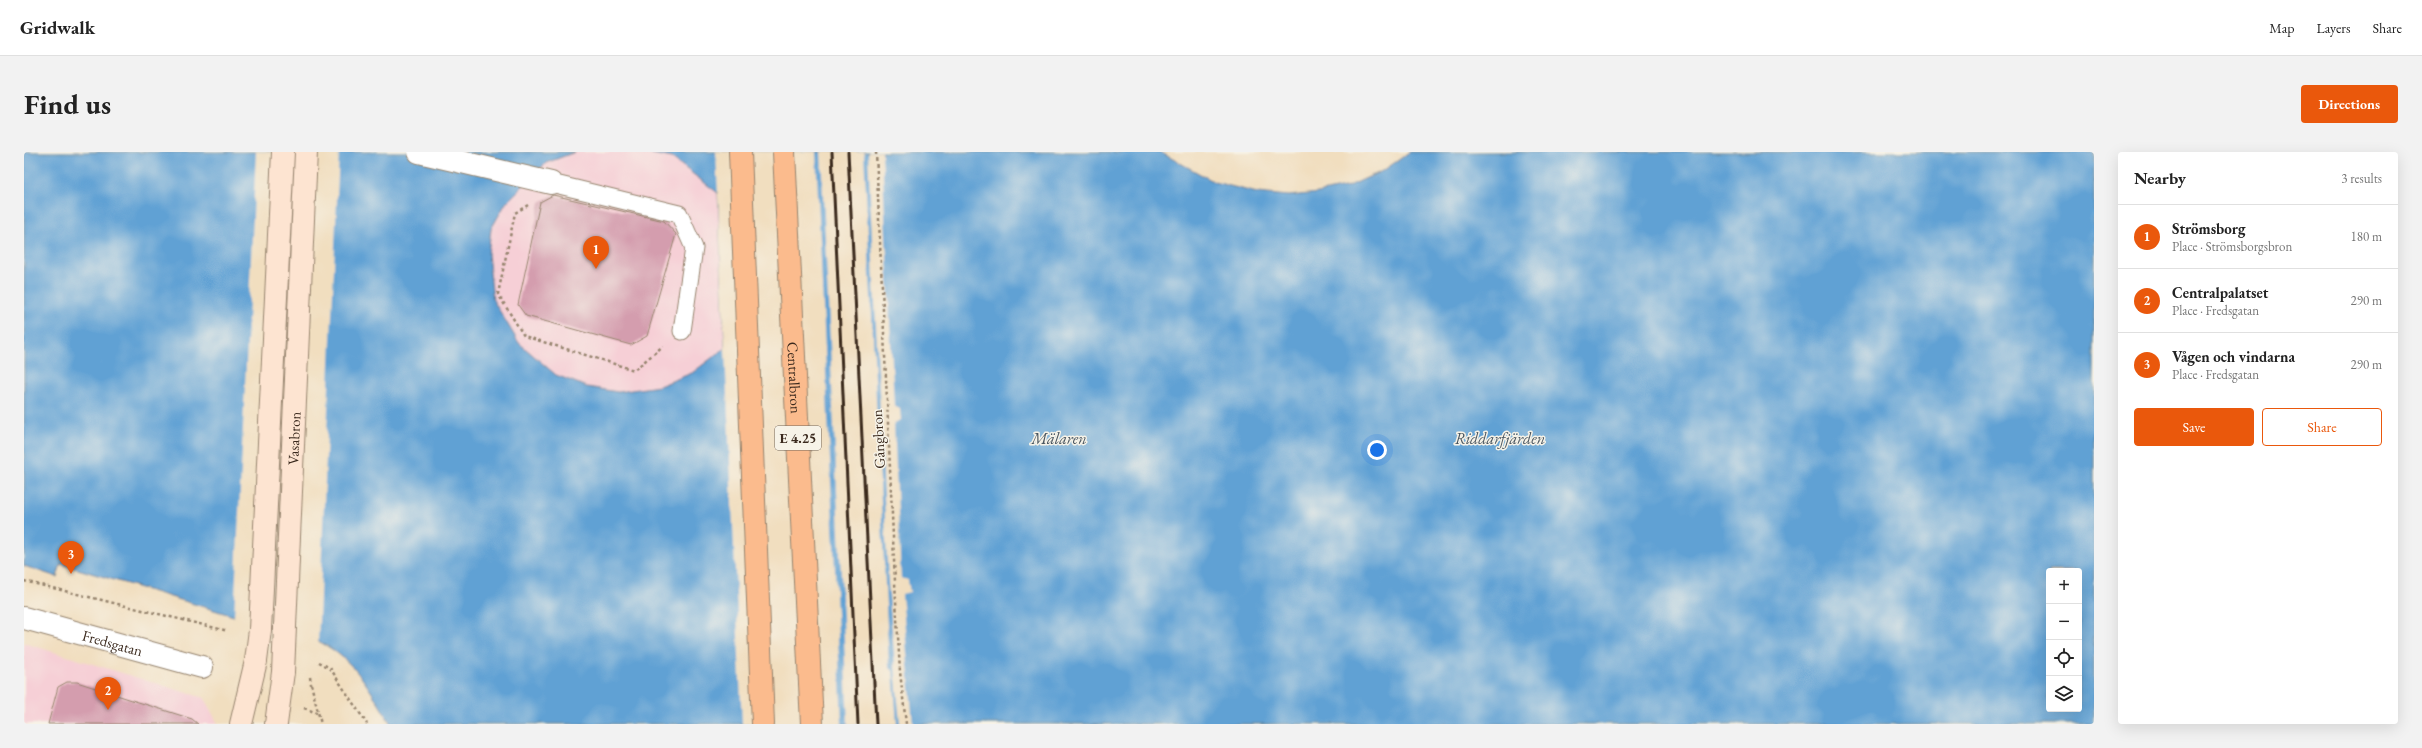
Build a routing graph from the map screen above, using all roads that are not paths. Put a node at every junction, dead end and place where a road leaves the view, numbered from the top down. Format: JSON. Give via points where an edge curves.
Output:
{"nodes":[{"id":1,"x":283,"y":152,"type":"edge"},
{"id":2,"x":306,"y":152,"type":"edge"},
{"id":3,"x":419,"y":152,"type":"edge"},
{"id":4,"x":740,"y":152,"type":"edge"},
{"id":5,"x":784,"y":152,"type":"edge"},
{"id":6,"x":556,"y":184,"type":"joint"},
{"id":7,"x":682,"y":331,"type":"road end"},
{"id":8,"x":24,"y":618,"type":"edge"},
{"id":9,"x":202,"y":667,"type":"dead end"},
{"id":10,"x":242,"y":721,"type":"edge"},
{"id":11,"x":276,"y":724,"type":"edge"},
{"id":12,"x":763,"y":724,"type":"edge"},
{"id":13,"x":812,"y":724,"type":"edge"}],
"edges":[{"from":1,"to":10,"type":"street","name":"Vasabron","bridge":true,"via":[[260,630],[256,661]]},
{"from":2,"to":11,"type":"street","name":"Vasabron","bridge":true,"via":[[283,672]]},
{"from":3,"to":6,"type":"street"},
{"from":4,"to":12,"type":"highway"},
{"from":5,"to":13,"type":"highway","name":"Centralbron","number":"E 4.25","bridge":true},
{"from":6,"to":7,"type":"lane","via":[[679,214],[694,248]]},
{"from":8,"to":9,"type":"street","name":"Fredsgatan"}]}
